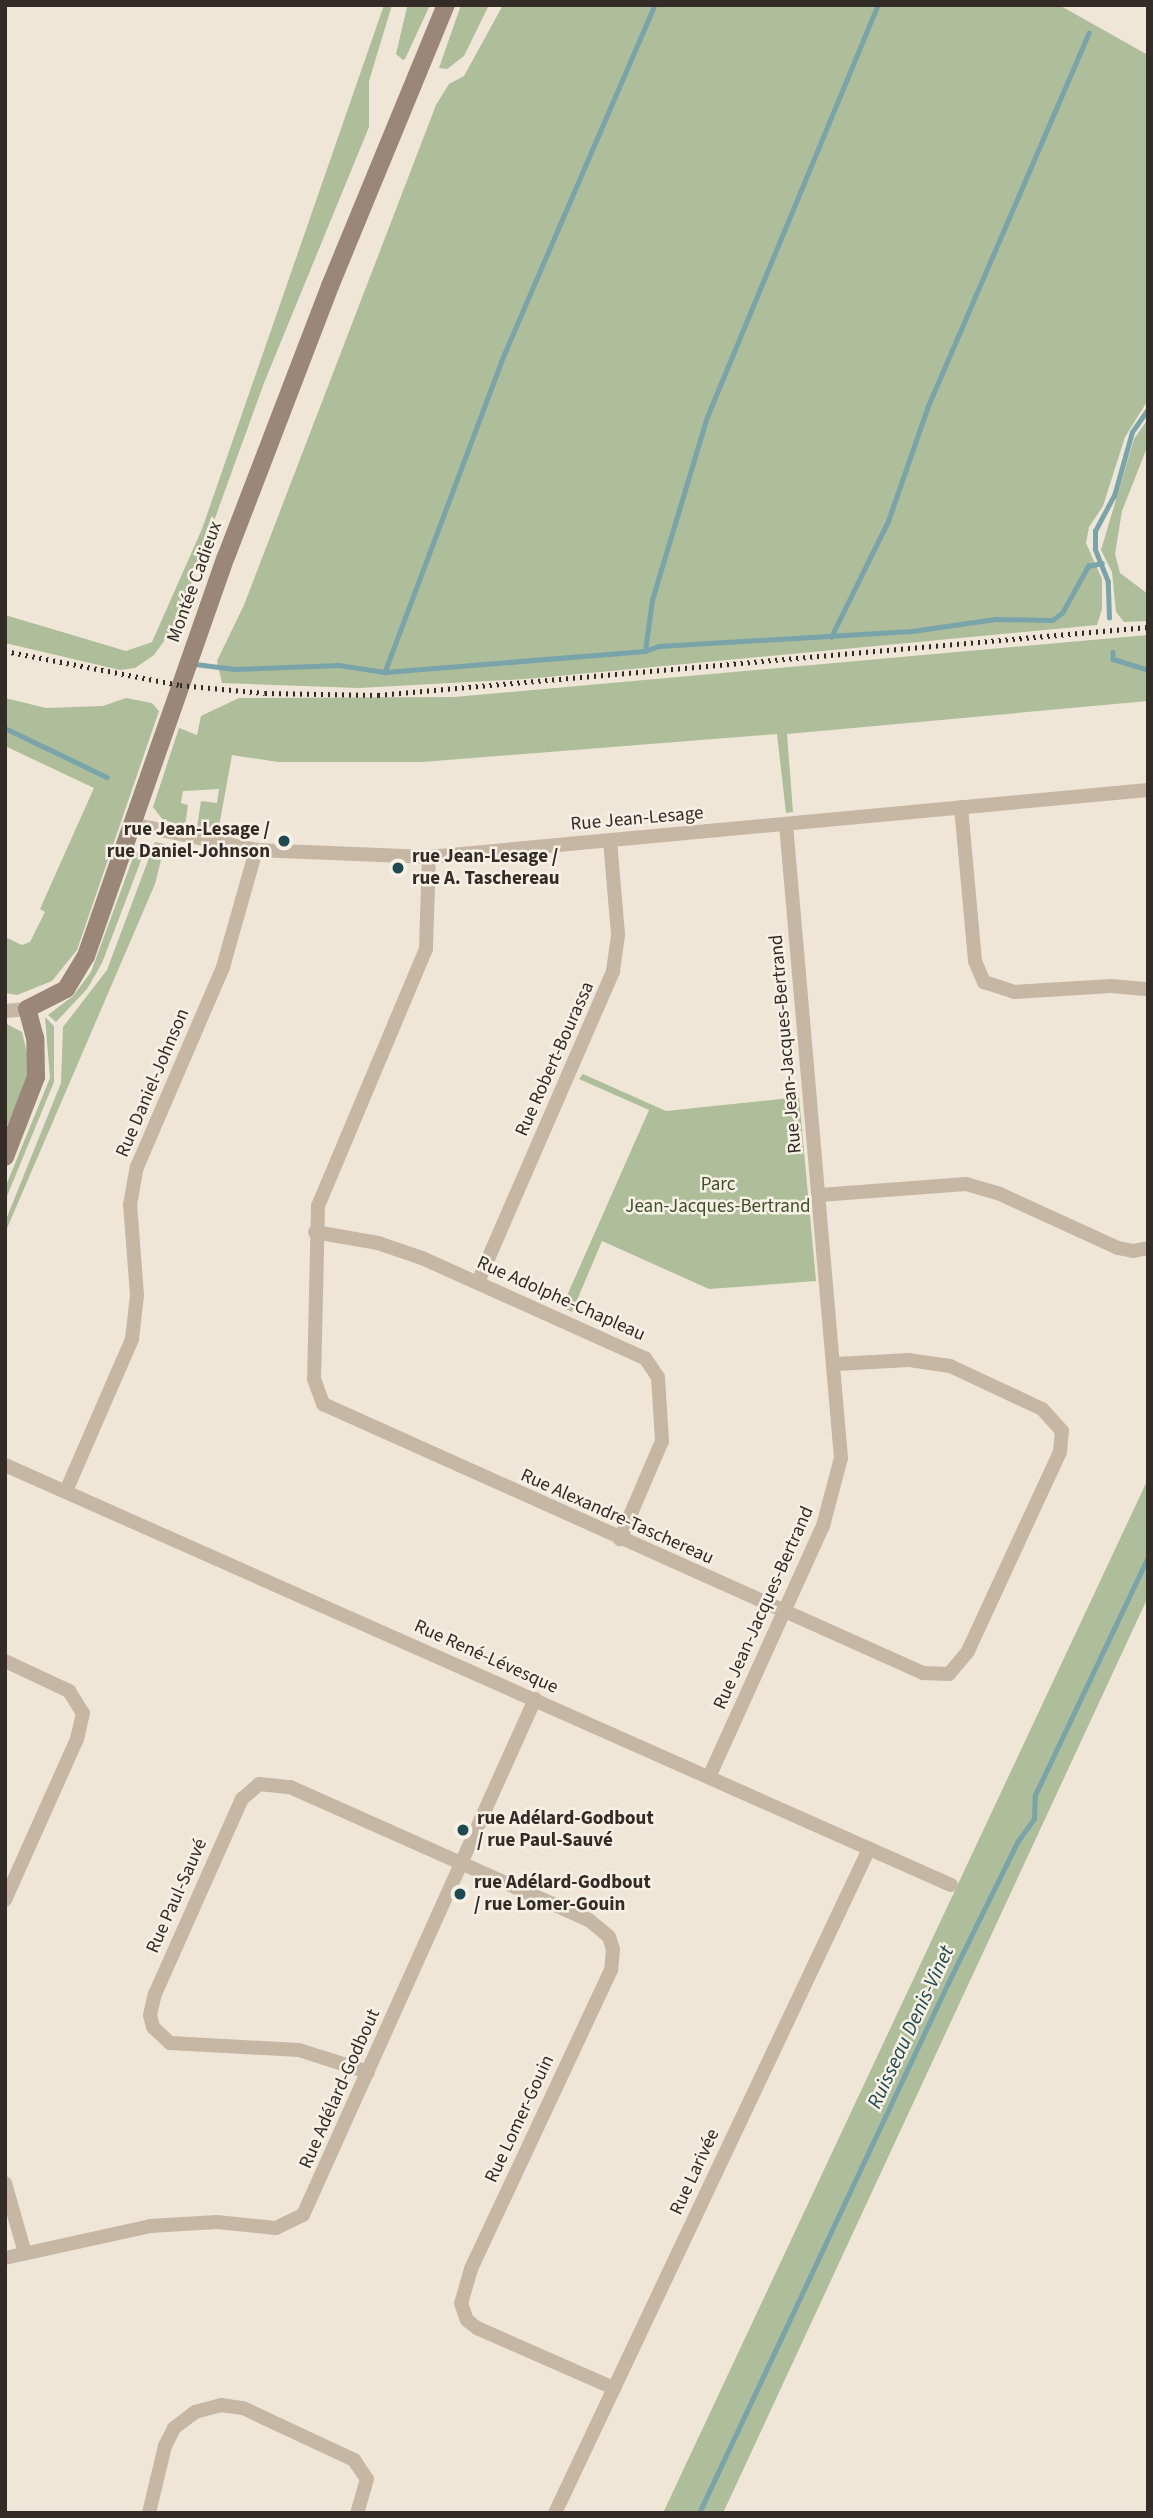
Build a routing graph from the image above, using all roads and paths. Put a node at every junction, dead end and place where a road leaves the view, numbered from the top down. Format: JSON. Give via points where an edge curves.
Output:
{"nodes":[{"id":1,"x":446,"y":5,"type":"edge"},
{"id":2,"x":1148,"y":790,"type":"edge"},
{"id":3,"x":961,"y":807,"type":"junction"},
{"id":4,"x":132,"y":824,"type":"junction"},
{"id":5,"x":786,"y":824,"type":"junction"},
{"id":6,"x":610,"y":840,"type":"junction"},
{"id":7,"x":256,"y":850,"type":"junction"},
{"id":8,"x":429,"y":857,"type":"junction"},
{"id":9,"x":1148,"y":989,"type":"edge"},
{"id":10,"x":27,"y":1009,"type":"junction"},
{"id":11,"x":5,"y":1011,"type":"edge"},
{"id":12,"x":5,"y":1157,"type":"edge"},
{"id":13,"x":820,"y":1195,"type":"junction"},
{"id":14,"x":316,"y":1232,"type":"junction"},
{"id":15,"x":1148,"y":1248,"type":"edge"},
{"id":16,"x":478,"y":1282,"type":"junction"},
{"id":17,"x":836,"y":1364,"type":"junction"},
{"id":18,"x":5,"y":1465,"type":"edge"},
{"id":19,"x":66,"y":1491,"type":"junction"},
{"id":20,"x":620,"y":1539,"type":"junction"},
{"id":21,"x":784,"y":1611,"type":"junction"},
{"id":22,"x":5,"y":1661,"type":"edge"},
{"id":23,"x":535,"y":1699,"type":"junction"},
{"id":24,"x":709,"y":1777,"type":"junction"},
{"id":25,"x":869,"y":1849,"type":"junction"},
{"id":26,"x":461,"y":1864,"type":"junction"},
{"id":27,"x":951,"y":1885,"type":"dead end"},
{"id":28,"x":5,"y":1900,"type":"edge"},
{"id":29,"x":368,"y":2072,"type":"junction"},
{"id":30,"x":5,"y":2183,"type":"edge"},
{"id":31,"x":25,"y":2253,"type":"junction"},
{"id":32,"x":5,"y":2258,"type":"edge"},
{"id":33,"x":614,"y":2388,"type":"junction"},
{"id":34,"x":149,"y":2513,"type":"edge"},
{"id":35,"x":357,"y":2513,"type":"edge"},
{"id":36,"x":555,"y":2513,"type":"edge"}],
"edges":[{"from":1,"to":4,"type":"street","name":"Montée Cadieux","via":[[264,456]]},
{"from":2,"to":3,"type":"street","name":"Rue Jean-Lesage"},
{"from":3,"to":5,"type":"street","name":"Rue Jean-Lesage"},
{"from":3,"to":9,"type":"street","via":[[975,961],[984,982],[1005,992],[1111,986]]},
{"from":4,"to":7,"type":"street","name":"Rue Jean-Lesage"},
{"from":4,"to":10,"type":"street","name":"Montée Cadieux","via":[[79,970],[57,995]]},
{"from":5,"to":6,"type":"street","name":"Rue Jean-Lesage"},
{"from":5,"to":13,"type":"street","name":"Rue Jean-Jacques-Bertrand"},
{"from":6,"to":8,"type":"street","name":"Rue Jean-Lesage"},
{"from":6,"to":16,"type":"street","name":"Rue Robert-Bourassa","via":[[618,934],[613,971]]},
{"from":7,"to":8,"type":"street","name":"Rue Jean-Lesage"},
{"from":7,"to":19,"type":"street","name":"Rue Daniel-Johnson","via":[[223,967],[137,1167],[130,1205],[137,1295],[132,1339]]},
{"from":8,"to":14,"type":"street","name":"Rue Alexandre-Taschereau","via":[[426,949],[323,1188]]},
{"from":10,"to":11,"type":"street"},
{"from":10,"to":12,"type":"street","via":[[35,1038],[36,1077]]},
{"from":13,"to":15,"type":"street","via":[[966,1184],[1000,1194],[1118,1248]]},
{"from":13,"to":17,"type":"street","name":"Rue Jean-Jacques-Bertrand"},
{"from":14,"to":16,"type":"street","name":"Rue Adolphe-Chapleau","via":[[403,1251]]},
{"from":14,"to":20,"type":"street","name":"Rue Alexandre-Taschereau","via":[[314,1379],[323,1404]]},
{"from":16,"to":20,"type":"street","name":"Rue Adolphe-Chapleau","via":[[639,1354],[655,1370],[662,1441]]},
{"from":17,"to":21,"type":"street","name":"Rue Jean-Jacques-Bertrand","via":[[842,1439],[835,1493]]},
{"from":17,"to":21,"type":"street","name":"Rue Alexandre-Taschereau","via":[[909,1360],[960,1369],[1048,1412],[1060,1426],[1061,1446],[968,1651],[954,1671],[938,1676],[923,1673]]},
{"from":18,"to":19,"type":"street","name":"Rue René-Lévesque"},
{"from":19,"to":23,"type":"street","name":"Rue René-Lévesque"},
{"from":20,"to":21,"type":"street","name":"Rue Alexandre-Taschereau"},
{"from":21,"to":24,"type":"street","name":"Rue Jean-Jacques-Bertrand"},
{"from":22,"to":28,"type":"street","via":[[69,1691],[83,1713],[77,1739]]},
{"from":23,"to":24,"type":"street","name":"Rue René-Lévesque"},
{"from":23,"to":26,"type":"street","name":"Rue Adélard-Godbout"},
{"from":24,"to":25,"type":"street","name":"Rue René-Lévesque"},
{"from":25,"to":27,"type":"street","name":"Rue René-Lévesque"},
{"from":25,"to":33,"type":"street","name":"Rue Larivée"},
{"from":26,"to":29,"type":"street","name":"Rue Adélard-Godbout"},
{"from":26,"to":29,"type":"street","name":"Rue Paul-Sauvé","via":[[280,1783],[254,1786],[238,1805],[155,1994],[150,2015],[153,2027],[170,2043],[299,2050]]},
{"from":26,"to":33,"type":"street","name":"Rue Lomer-Gouin","via":[[596,1923],[613,1949],[606,1980],[463,2288],[462,2309],[477,2328]]},
{"from":29,"to":31,"type":"street","name":"Rue Adélard-Godbout","via":[[309,2207],[290,2224],[166,2224]]},
{"from":30,"to":31,"type":"street"},
{"from":31,"to":32,"type":"street","name":"Rue Adélard-Godbout"},
{"from":33,"to":36,"type":"street","name":"Rue Larivée"},
{"from":34,"to":35,"type":"street","via":[[165,2446],[174,2428],[195,2412],[221,2405],[243,2408],[354,2460],[367,2479]]}]}
